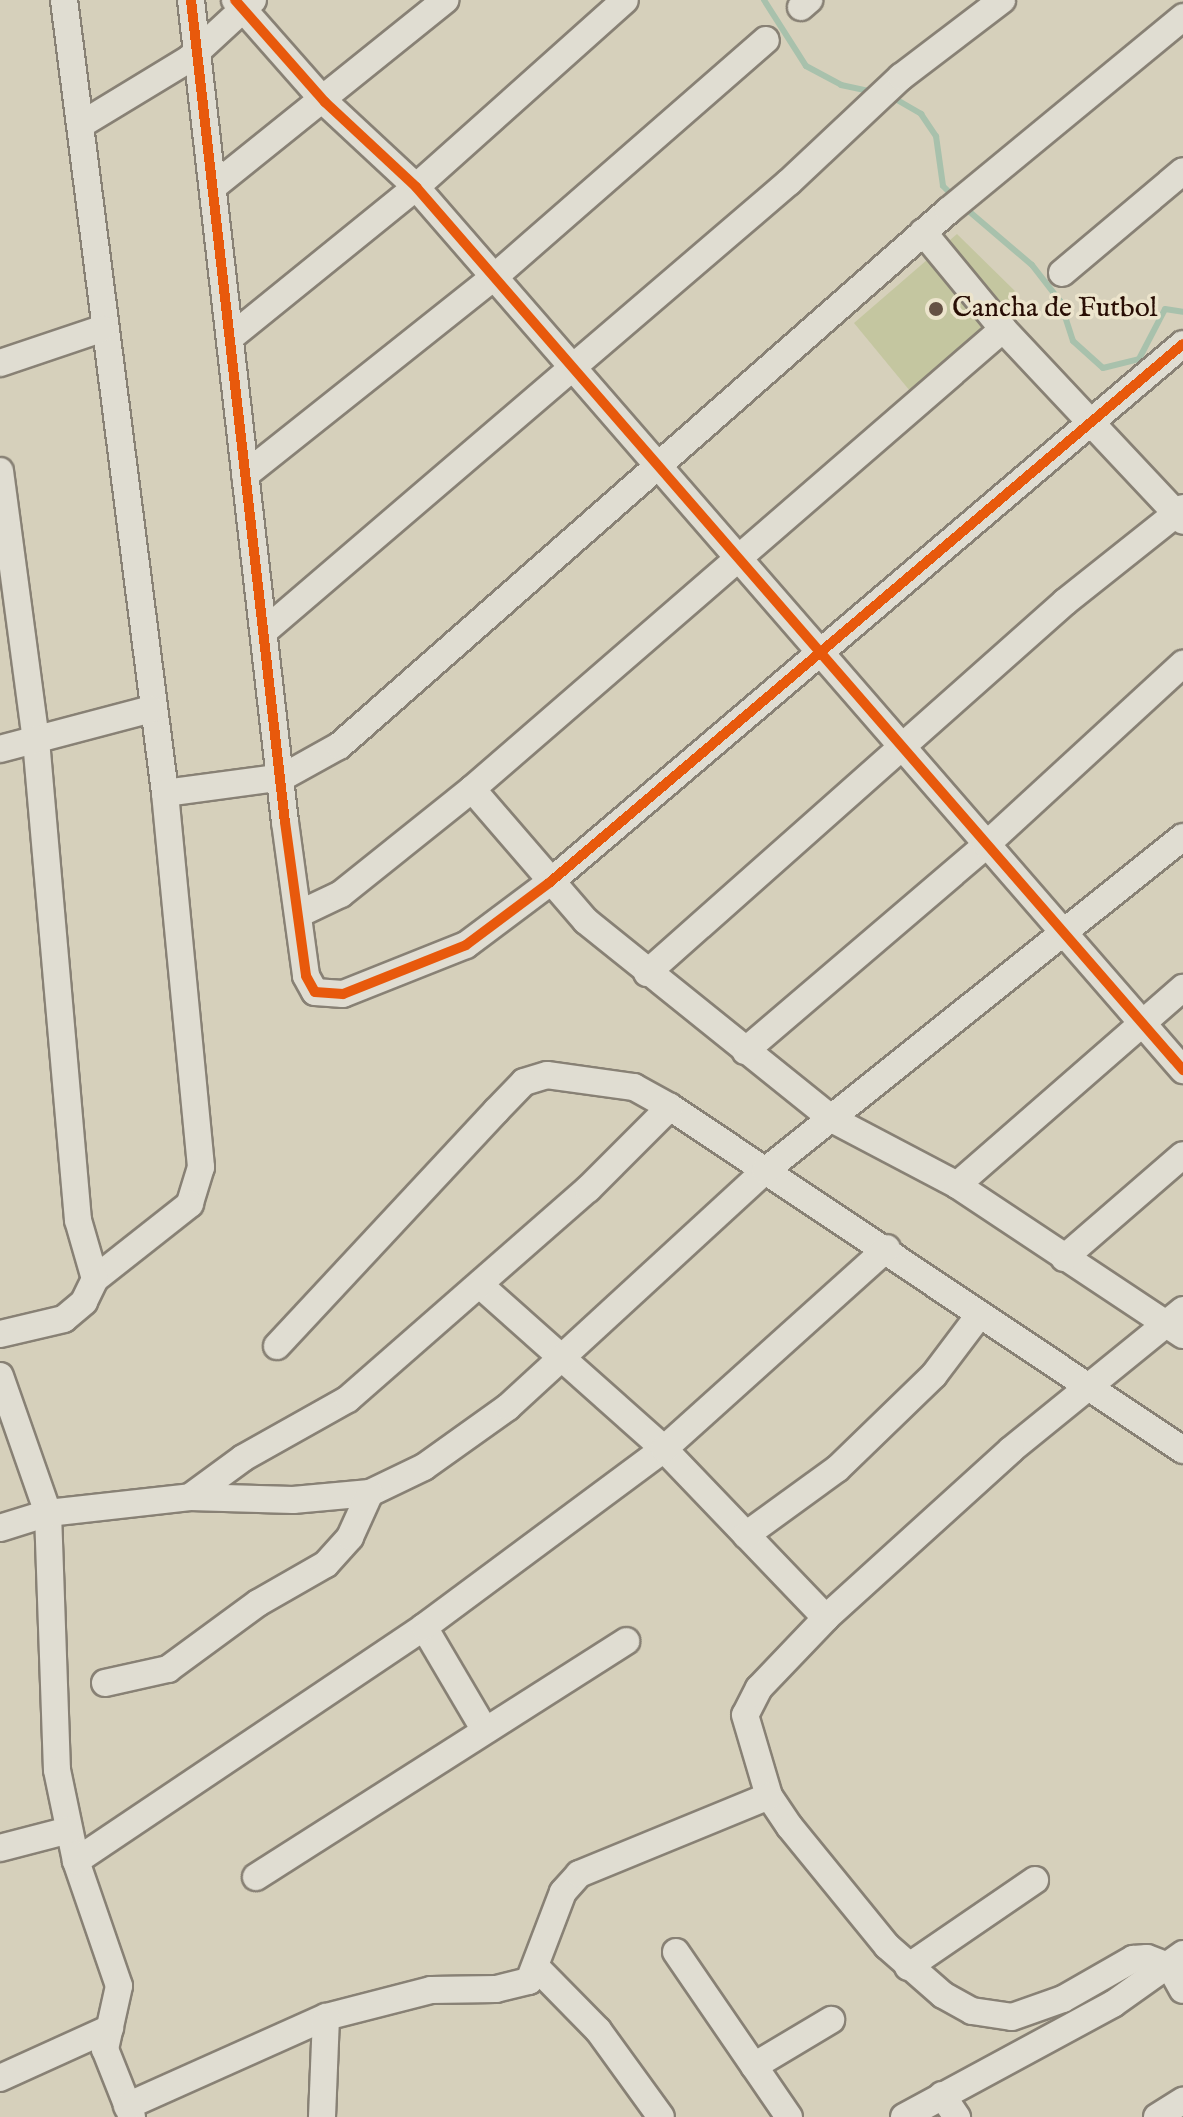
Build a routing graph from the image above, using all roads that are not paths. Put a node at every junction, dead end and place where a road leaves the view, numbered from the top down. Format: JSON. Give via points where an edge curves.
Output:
{"nodes":[{"id":1,"x":64,"y":0,"type":"edge"},
{"id":2,"x":191,"y":0,"type":"edge"},
{"id":3,"x":445,"y":0,"type":"edge"},
{"id":4,"x":625,"y":0,"type":"edge"},
{"id":5,"x":1002,"y":0,"type":"edge"},
{"id":6,"x":243,"y":3,"type":"edge"},
{"id":7,"x":1183,"y":17,"type":"edge"},
{"id":8,"x":766,"y":40,"type":"dead end"},
{"id":9,"x":196,"y":53,"type":"junction"},
{"id":10,"x":325,"y":102,"type":"junction"},
{"id":11,"x":82,"y":124,"type":"junction"},
{"id":12,"x":1183,"y":171,"type":"edge"},
{"id":13,"x":214,"y":186,"type":"junction"},
{"id":14,"x":416,"y":187,"type":"junction"},
{"id":15,"x":923,"y":232,"type":"junction"},
{"id":16,"x":1062,"y":273,"type":"dead end"},
{"id":17,"x":493,"y":278,"type":"junction"},
{"id":18,"x":101,"y":329,"type":"junction"},
{"id":19,"x":1003,"y":329,"type":"junction"},
{"id":20,"x":231,"y":337,"type":"junction"},
{"id":21,"x":1183,"y":344,"type":"edge"},
{"id":22,"x":0,"y":363,"type":"edge"},
{"id":23,"x":574,"y":369,"type":"junction"},
{"id":24,"x":1087,"y":423,"type":"junction"},
{"id":25,"x":659,"y":466,"type":"junction"},
{"id":26,"x":0,"y":471,"type":"edge"},
{"id":27,"x":245,"y":475,"type":"junction"},
{"id":28,"x":1181,"y":514,"type":"edge"},
{"id":29,"x":739,"y":556,"type":"junction"},
{"id":30,"x":267,"y":629,"type":"junction"},
{"id":31,"x":820,"y":657,"type":"junction"},
{"id":32,"x":1183,"y":664,"type":"edge"},
{"id":33,"x":151,"y":709,"type":"junction"},
{"id":34,"x":36,"y":740,"type":"junction"},
{"id":35,"x":0,"y":749,"type":"edge"},
{"id":36,"x":904,"y":749,"type":"junction"},
{"id":37,"x":283,"y":777,"type":"junction"},
{"id":38,"x":472,"y":789,"type":"junction"},
{"id":39,"x":165,"y":793,"type":"junction"},
{"id":40,"x":1183,"y":837,"type":"edge"},
{"id":41,"x":986,"y":845,"type":"junction"},
{"id":42,"x":549,"y":883,"type":"junction"},
{"id":43,"x":301,"y":913,"type":"junction"},
{"id":44,"x":1062,"y":938,"type":"junction"},
{"id":45,"x":647,"y":973,"type":"junction"},
{"id":46,"x":1183,"y":988,"type":"edge"},
{"id":47,"x":1142,"y":1021,"type":"junction"},
{"id":48,"x":745,"y":1051,"type":"junction"},
{"id":49,"x":1183,"y":1070,"type":"edge"},
{"id":50,"x":670,"y":1107,"type":"junction"},
{"id":51,"x":832,"y":1119,"type":"junction"},
{"id":52,"x":1183,"y":1155,"type":"edge"},
{"id":53,"x":765,"y":1171,"type":"junction"},
{"id":54,"x":957,"y":1185,"type":"junction"},
{"id":55,"x":887,"y":1248,"type":"junction"},
{"id":56,"x":1064,"y":1258,"type":"junction"},
{"id":57,"x":95,"y":1279,"type":"junction"},
{"id":58,"x":480,"y":1285,"type":"junction"},
{"id":59,"x":980,"y":1314,"type":"junction"},
{"id":60,"x":1178,"y":1323,"type":"edge"},
{"id":61,"x":0,"y":1334,"type":"edge"},
{"id":62,"x":277,"y":1346,"type":"dead end"},
{"id":63,"x":564,"y":1357,"type":"junction"},
{"id":64,"x":0,"y":1376,"type":"edge"},
{"id":65,"x":1090,"y":1390,"type":"junction"},
{"id":66,"x":664,"y":1449,"type":"junction"},
{"id":67,"x":1183,"y":1450,"type":"edge"},
{"id":68,"x":370,"y":1493,"type":"junction"},
{"id":69,"x":190,"y":1497,"type":"junction"},
{"id":70,"x":48,"y":1513,"type":"junction"},
{"id":71,"x":0,"y":1528,"type":"edge"},
{"id":72,"x":746,"y":1535,"type":"junction"},
{"id":73,"x":826,"y":1618,"type":"junction"},
{"id":74,"x":424,"y":1627,"type":"junction"},
{"id":75,"x":626,"y":1641,"type":"dead end"},
{"id":76,"x":105,"y":1683,"type":"dead end"},
{"id":77,"x":483,"y":1727,"type":"junction"},
{"id":78,"x":769,"y":1796,"type":"junction"},
{"id":79,"x":69,"y":1830,"type":"junction"},
{"id":80,"x":0,"y":1848,"type":"edge"},
{"id":81,"x":76,"y":1861,"type":"junction"},
{"id":82,"x":256,"y":1877,"type":"dead end"},
{"id":83,"x":1035,"y":1880,"type":"dead end"},
{"id":84,"x":676,"y":1952,"type":"dead end"},
{"id":85,"x":1176,"y":1960,"type":"edge"},
{"id":86,"x":908,"y":1967,"type":"junction"},
{"id":87,"x":538,"y":1969,"type":"junction"},
{"id":88,"x":1183,"y":1990,"type":"edge"},
{"id":89,"x":326,"y":2017,"type":"junction"},
{"id":90,"x":831,"y":2020,"type":"dead end"},
{"id":91,"x":110,"y":2028,"type":"junction"},
{"id":92,"x":754,"y":2066,"type":"junction"},
{"id":93,"x":0,"y":2078,"type":"edge"},
{"id":94,"x":942,"y":2095,"type":"junction"},
{"id":95,"x":1183,"y":2101,"type":"edge"},
{"id":96,"x":129,"y":2112,"type":"edge"},
{"id":97,"x":322,"y":2117,"type":"edge"},
{"id":98,"x":661,"y":2117,"type":"edge"},
{"id":99,"x":789,"y":2117,"type":"edge"},
{"id":100,"x":904,"y":2117,"type":"edge"},
{"id":101,"x":957,"y":2117,"type":"edge"},
{"id":102,"x":1157,"y":2117,"type":"edge"}],
"edges":[{"from":1,"to":11,"type":"street"},
{"from":2,"to":9,"type":"street"},
{"from":3,"to":10,"type":"street"},
{"from":4,"to":14,"type":"street"},
{"from":5,"to":23,"type":"street","via":[[901,77]]},
{"from":6,"to":9,"type":"street"},
{"from":6,"to":10,"type":"street"},
{"from":7,"to":15,"type":"street"},
{"from":8,"to":17,"type":"street"},
{"from":9,"to":11,"type":"street"},
{"from":9,"to":13,"type":"street"},
{"from":10,"to":13,"type":"street"},
{"from":10,"to":14,"type":"street"},
{"from":11,"to":18,"type":"street"},
{"from":12,"to":16,"type":"street"},
{"from":13,"to":20,"type":"street"},
{"from":14,"to":17,"type":"street"},
{"from":14,"to":20,"type":"street"},
{"from":15,"to":19,"type":"street"},
{"from":15,"to":25,"type":"street"},
{"from":17,"to":23,"type":"street"},
{"from":17,"to":27,"type":"street"},
{"from":18,"to":22,"type":"street"},
{"from":18,"to":33,"type":"street"},
{"from":19,"to":24,"type":"street"},
{"from":19,"to":29,"type":"street"},
{"from":20,"to":27,"type":"street"},
{"from":21,"to":24,"type":"street"},
{"from":23,"to":25,"type":"street"},
{"from":23,"to":30,"type":"street"},
{"from":24,"to":28,"type":"street"},
{"from":24,"to":31,"type":"street"},
{"from":25,"to":29,"type":"street"},
{"from":25,"to":37,"type":"street","via":[[339,746]]},
{"from":26,"to":34,"type":"street"},
{"from":27,"to":30,"type":"street"},
{"from":28,"to":36,"type":"street","via":[[1065,602]]},
{"from":29,"to":31,"type":"street"},
{"from":29,"to":38,"type":"street"},
{"from":30,"to":37,"type":"street"},
{"from":31,"to":36,"type":"street"},
{"from":31,"to":42,"type":"street"},
{"from":32,"to":41,"type":"street"},
{"from":33,"to":34,"type":"street"},
{"from":33,"to":39,"type":"street"},
{"from":34,"to":35,"type":"street"},
{"from":34,"to":57,"type":"street","via":[[78,1220]]},
{"from":36,"to":41,"type":"street"},
{"from":36,"to":45,"type":"street"},
{"from":37,"to":39,"type":"street"},
{"from":37,"to":43,"type":"street"},
{"from":38,"to":42,"type":"street"},
{"from":38,"to":43,"type":"street","via":[[341,894]]},
{"from":39,"to":57,"type":"street","via":[[200,1127],[199,1189],[177,1217]]},
{"from":40,"to":44,"type":"street"},
{"from":41,"to":44,"type":"street"},
{"from":41,"to":48,"type":"street"},
{"from":42,"to":43,"type":"street","via":[[466,945],[343,994],[315,992],[306,976]]},
{"from":42,"to":45,"type":"street"},
{"from":44,"to":47,"type":"street"},
{"from":44,"to":51,"type":"street"},
{"from":45,"to":48,"type":"street"},
{"from":46,"to":47,"type":"street"},
{"from":47,"to":49,"type":"street"},
{"from":47,"to":54,"type":"street"},
{"from":48,"to":51,"type":"street"},
{"from":50,"to":53,"type":"street"},
{"from":50,"to":58,"type":"street"},
{"from":50,"to":62,"type":"street","via":[[634,1087],[534,1076]]},
{"from":51,"to":53,"type":"street"},
{"from":51,"to":54,"type":"street"},
{"from":52,"to":56,"type":"street"},
{"from":53,"to":55,"type":"street"},
{"from":53,"to":63,"type":"street"},
{"from":54,"to":56,"type":"street"},
{"from":55,"to":59,"type":"street"},
{"from":55,"to":66,"type":"street"},
{"from":56,"to":60,"type":"street"},
{"from":57,"to":61,"type":"street","via":[[84,1302],[64,1319]]},
{"from":58,"to":63,"type":"street"},
{"from":58,"to":69,"type":"street","via":[[348,1399],[243,1458]]},
{"from":59,"to":65,"type":"street"},
{"from":59,"to":72,"type":"street","via":[[934,1375],[837,1469]]},
{"from":60,"to":65,"type":"street"},
{"from":63,"to":66,"type":"street"},
{"from":63,"to":68,"type":"street","via":[[424,1467]]},
{"from":64,"to":70,"type":"street"},
{"from":65,"to":67,"type":"street"},
{"from":65,"to":73,"type":"street","via":[[1011,1450]]},
{"from":66,"to":72,"type":"street"},
{"from":66,"to":74,"type":"street"},
{"from":68,"to":69,"type":"street","via":[[293,1500]]},
{"from":68,"to":76,"type":"street","via":[[350,1537],[326,1564],[258,1603],[168,1669]]},
{"from":69,"to":70,"type":"street"},
{"from":70,"to":71,"type":"street"},
{"from":70,"to":79,"type":"street","via":[[51,1701]]},
{"from":72,"to":73,"type":"street"},
{"from":73,"to":78,"type":"street","via":[[759,1688],[745,1715]]},
{"from":74,"to":77,"type":"street"},
{"from":74,"to":81,"type":"street"},
{"from":75,"to":77,"type":"street"},
{"from":77,"to":82,"type":"street"},
{"from":78,"to":86,"type":"street"},
{"from":78,"to":87,"type":"street","via":[[579,1874],[563,1892]]},
{"from":79,"to":80,"type":"street"},
{"from":79,"to":81,"type":"street"},
{"from":81,"to":91,"type":"street","via":[[119,1986]]},
{"from":83,"to":86,"type":"street"},
{"from":84,"to":92,"type":"street"},
{"from":85,"to":86,"type":"street","via":[[1133,1959],[1063,1999],[1012,2017],[972,2011]]},
{"from":85,"to":88,"type":"street"},
{"from":85,"to":94,"type":"street","via":[[1113,2004]]},
{"from":87,"to":89,"type":"street","via":[[518,1987],[431,1990]]},
{"from":87,"to":98,"type":"street","via":[[598,2030]]},
{"from":89,"to":96,"type":"street"},
{"from":89,"to":97,"type":"street"},
{"from":90,"to":92,"type":"street"},
{"from":91,"to":93,"type":"street"},
{"from":91,"to":96,"type":"street","via":[[105,2049]]},
{"from":92,"to":99,"type":"street"},
{"from":94,"to":100,"type":"street"},
{"from":94,"to":101,"type":"street"},
{"from":95,"to":102,"type":"street"}]}
